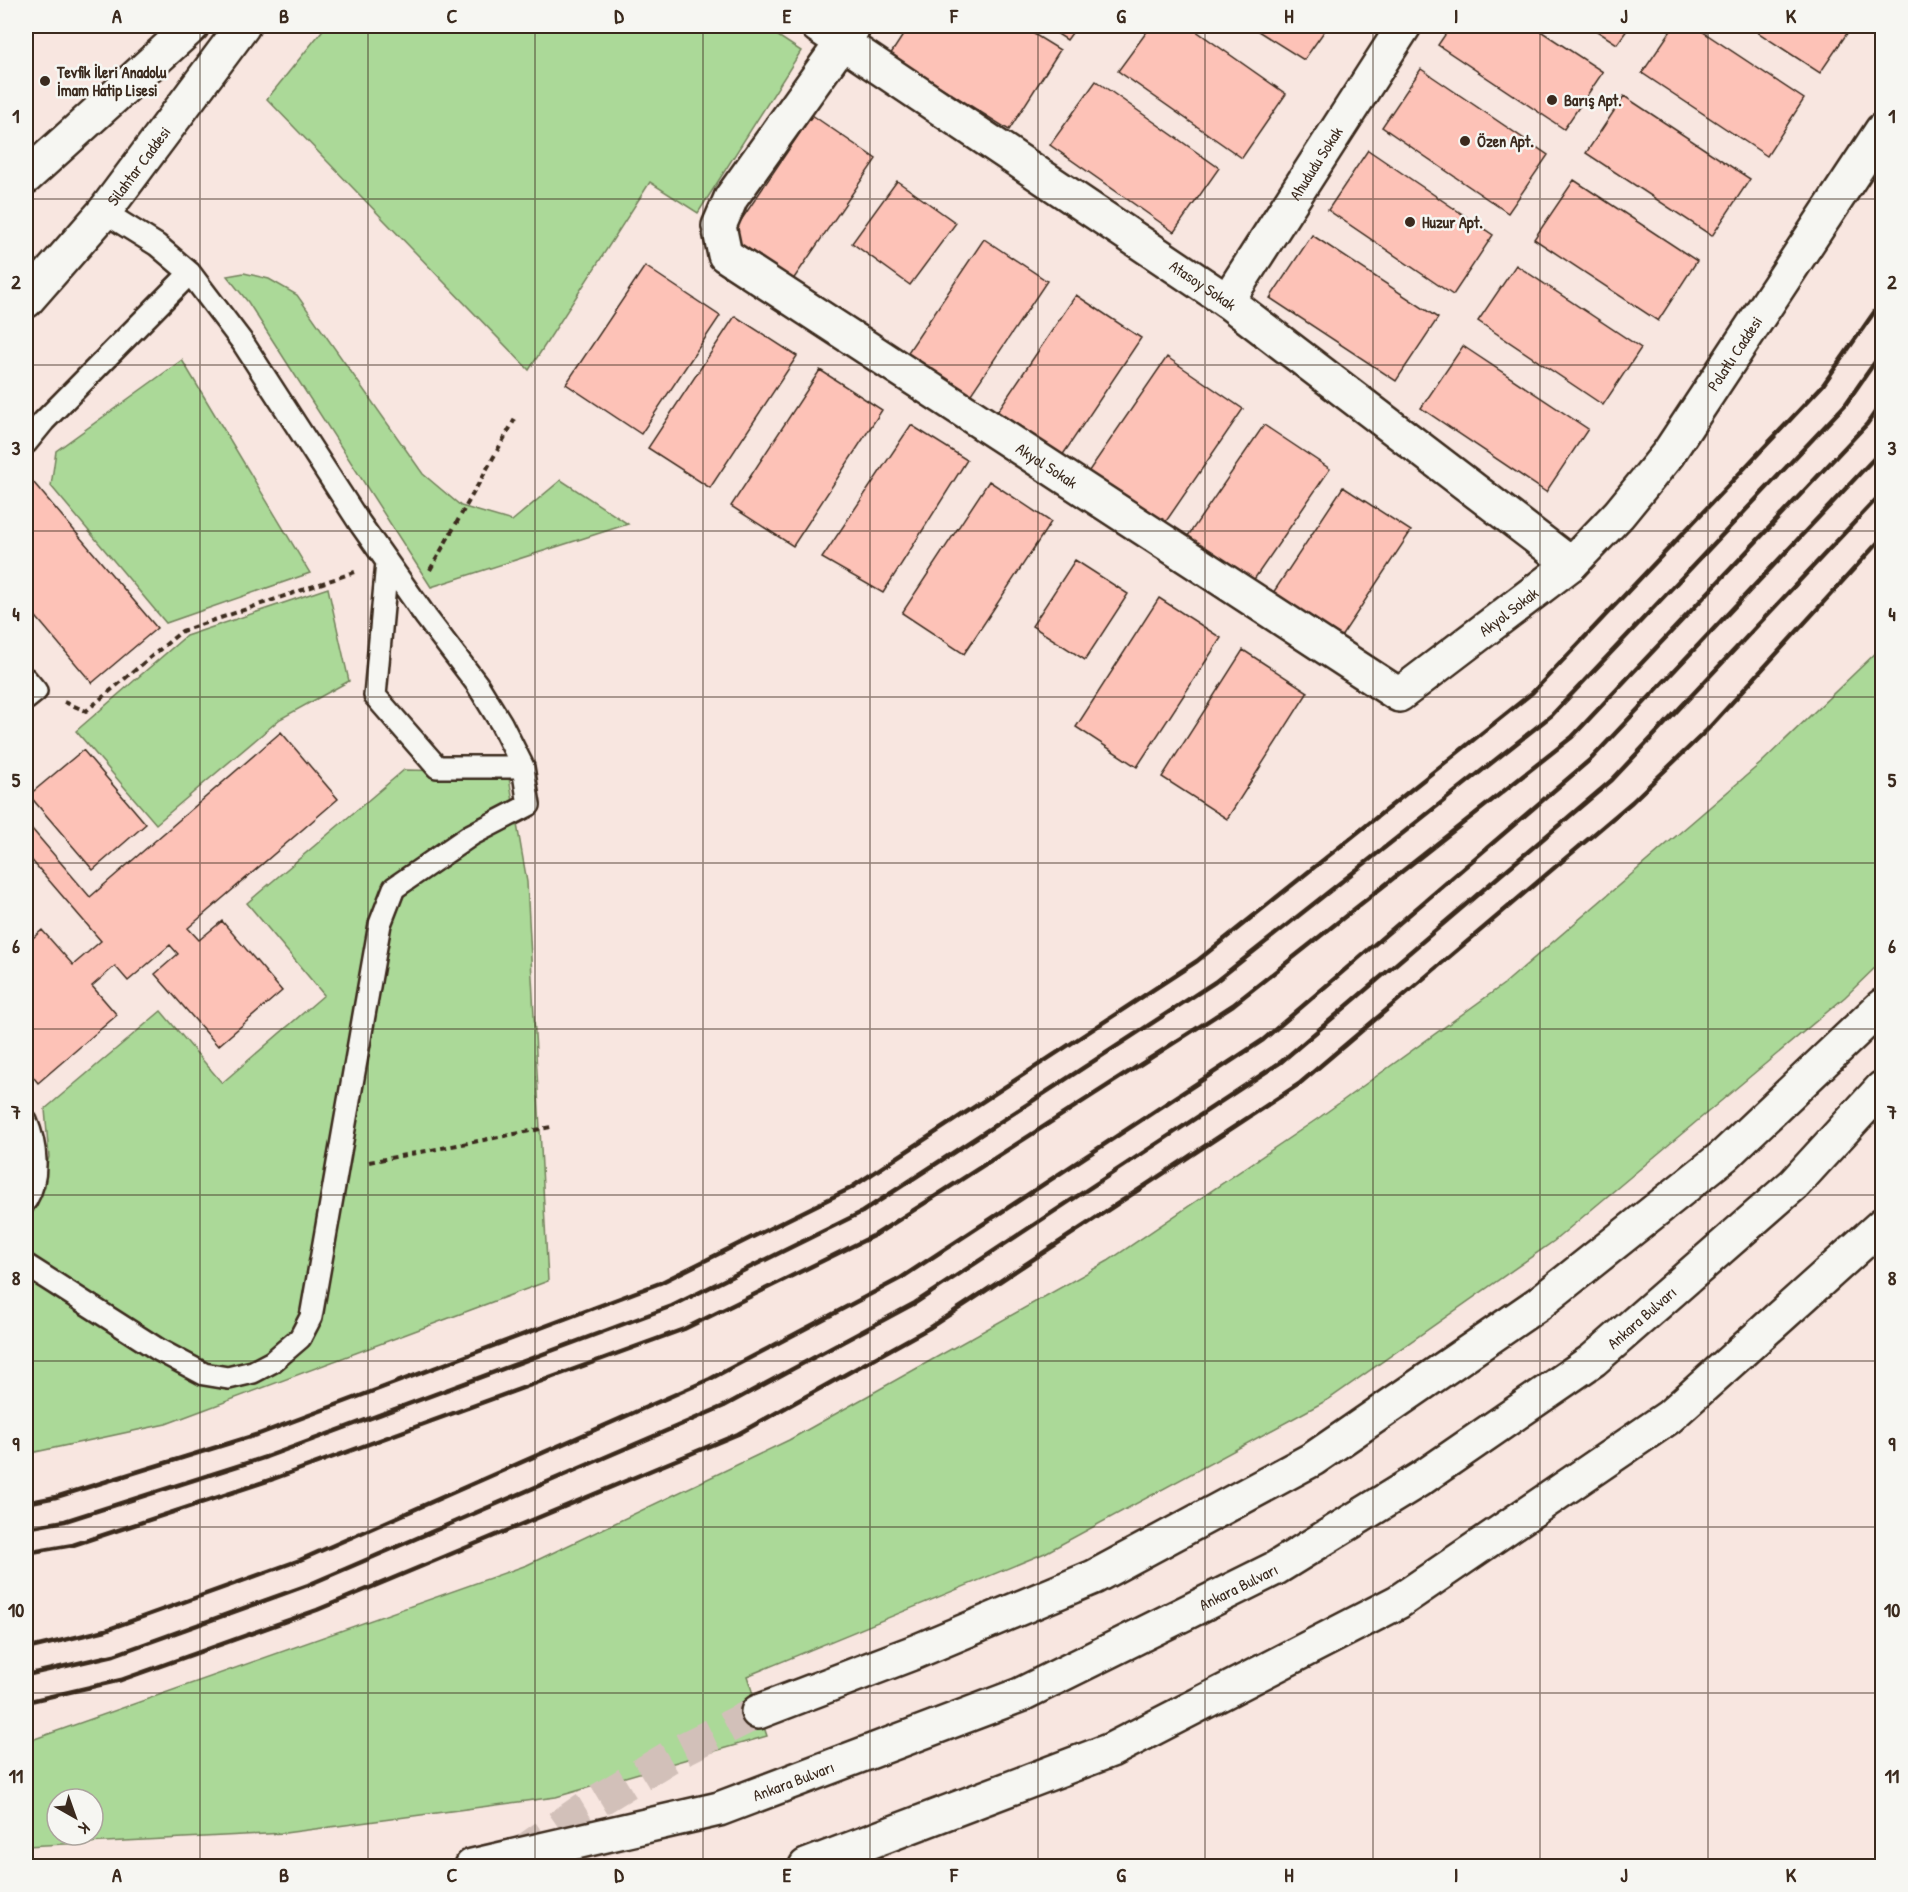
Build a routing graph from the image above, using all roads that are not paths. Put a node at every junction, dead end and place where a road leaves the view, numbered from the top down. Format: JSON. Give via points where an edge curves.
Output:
{"nodes":[{"id":1,"x":192,"y":26,"type":"edge"},
{"id":2,"x":243,"y":26,"type":"edge"},
{"id":3,"x":1404,"y":26,"type":"edge"},
{"id":4,"x":839,"y":31,"type":"edge"},
{"id":5,"x":1882,"y":130,"type":"edge"},
{"id":6,"x":26,"y":177,"type":"edge"},
{"id":7,"x":104,"y":212,"type":"junction"},
{"id":8,"x":190,"y":273,"type":"junction"},
{"id":9,"x":26,"y":301,"type":"edge"},
{"id":10,"x":1227,"y":301,"type":"junction"},
{"id":11,"x":26,"y":442,"type":"edge"},
{"id":12,"x":387,"y":562,"type":"junction"},
{"id":13,"x":1571,"y":564,"type":"junction"},
{"id":14,"x":523,"y":767,"type":"junction"},
{"id":15,"x":1882,"y":1006,"type":"edge"},
{"id":16,"x":1882,"y":1088,"type":"edge"},
{"id":17,"x":26,"y":1121,"type":"edge"},
{"id":18,"x":26,"y":1200,"type":"edge"},
{"id":19,"x":1882,"y":1225,"type":"edge"},
{"id":20,"x":26,"y":1265,"type":"edge"},
{"id":21,"x":758,"y":1712,"type":"tunnel mouth"},
{"id":22,"x":472,"y":1866,"type":"edge"},
{"id":23,"x":806,"y":1866,"type":"edge"}],
"edges":[{"from":1,"to":6,"type":"main road"},
{"from":2,"to":7,"type":"main road","name":"Silahtar Caddesi"},
{"from":3,"to":10,"type":"main road","name":"Ahududu Sokak"},
{"from":4,"to":10,"type":"main road","name":"Atasoy Sokak"},
{"from":4,"to":13,"type":"main road","name":"Akyol Sokak","via":[[731,198],[719,226],[725,255],[1399,695]]},
{"from":5,"to":13,"type":"main road","name":"Polatlı Caddesi","via":[[1668,454]]},
{"from":7,"to":8,"type":"lane","via":[[157,245]]},
{"from":7,"to":9,"type":"main road","name":"Silahtar Caddesi"},
{"from":8,"to":11,"type":"lane"},
{"from":8,"to":12,"type":"lane","via":[[243,343]]},
{"from":10,"to":13,"type":"main road","name":"Atasoy Sokak"},
{"from":12,"to":14,"type":"lane","via":[[477,684]]},
{"from":12,"to":14,"type":"lane","via":[[375,696],[437,767]]},
{"from":14,"to":20,"type":"lane","via":[[529,805],[471,835],[394,888],[380,924],[310,1317],[300,1338],[272,1362],[253,1372],[228,1378],[204,1374],[159,1350]]},
{"from":15,"to":21,"type":"main road","via":[[1725,1155],[1538,1304],[1313,1459],[1094,1577]]},
{"from":16,"to":22,"type":"main road","name":"Ankara Bulvarı","via":[[1794,1184],[1593,1360],[1422,1478],[1276,1568],[1020,1695],[719,1809]]},
{"from":17,"to":18,"type":"lane","via":[[35,1166]]},
{"from":19,"to":23,"type":"main road","via":[[1669,1417],[1398,1602],[1111,1750]]}]}
